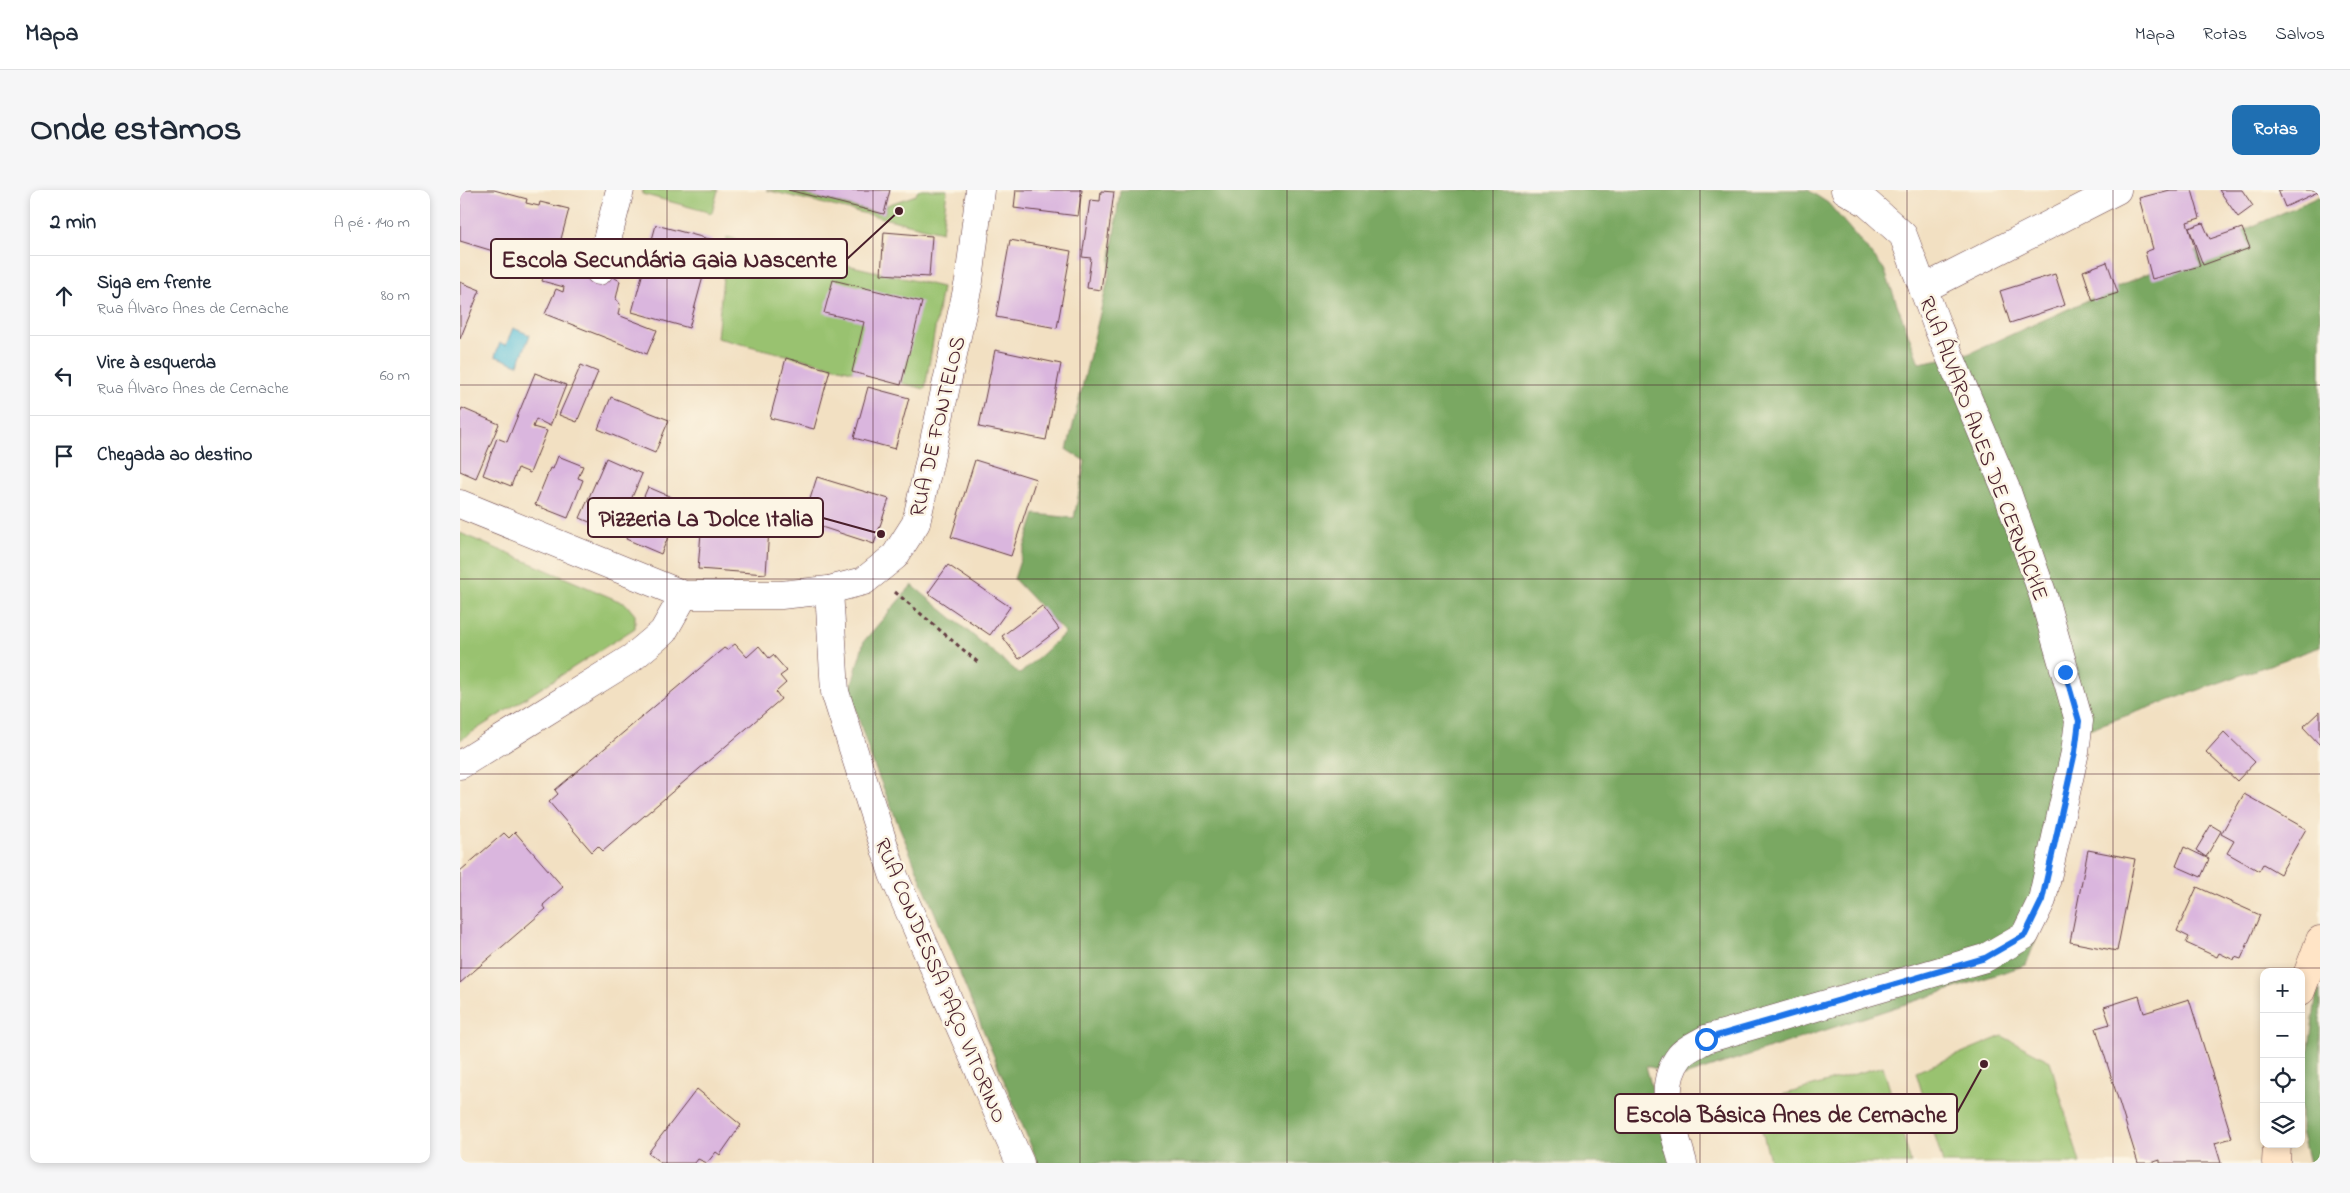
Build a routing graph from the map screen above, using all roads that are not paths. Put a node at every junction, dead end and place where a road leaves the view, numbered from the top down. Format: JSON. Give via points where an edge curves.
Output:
{"nodes":[{"id":1,"x":620,"y":190,"type":"edge"},
{"id":2,"x":980,"y":190,"type":"edge"},
{"id":3,"x":2116,"y":190,"type":"edge"},
{"id":4,"x":1865,"y":194,"type":"edge"},
{"id":5,"x":599,"y":272,"type":"dead end"},
{"id":6,"x":1923,"y":289,"type":"junction"},
{"id":7,"x":460,"y":504,"type":"edge"},
{"id":8,"x":829,"y":590,"type":"junction"},
{"id":9,"x":684,"y":596,"type":"junction"},
{"id":10,"x":460,"y":765,"type":"edge"},
{"id":11,"x":2320,"y":940,"type":"edge"},
{"id":12,"x":2305,"y":981,"type":"edge"},
{"id":13,"x":2276,"y":1148,"type":"edge"},
{"id":14,"x":1020,"y":1163,"type":"edge"},
{"id":15,"x":1683,"y":1163,"type":"edge"},
{"id":16,"x":2276,"y":1163,"type":"edge"}],
"edges":[{"from":1,"to":5,"type":"street"},
{"from":2,"to":8,"type":"street","name":"RUA DE FONTELOS","via":[[969,280],[916,523],[895,556],[874,574],[864,581]]},
{"from":3,"to":6,"type":"street"},
{"from":4,"to":6,"type":"street","name":"RUA ÁLVARO ANES DE CERNACHE","via":[[1903,235]]},
{"from":6,"to":15,"type":"street","name":"RUA ÁLVARO ANES DE CERNACHE","via":[[2006,489],[2043,595],[2079,721],[2042,900],[2025,935],[1985,958],[1706,1039],[1680,1055],[1667,1080],[1669,1112]]},
{"from":7,"to":9,"type":"street","name":"RUA DE FONTELOS"},
{"from":8,"to":9,"type":"street","name":"RUA DE FONTELOS","via":[[781,595]]},
{"from":8,"to":14,"type":"street","name":"RUA CONDESSA PAÇO VITORINO","via":[[835,692],[893,874]]},
{"from":9,"to":10,"type":"street","via":[[664,632],[632,658]]},
{"from":11,"to":12,"type":"street"},
{"from":13,"to":16,"type":"street"}]}
